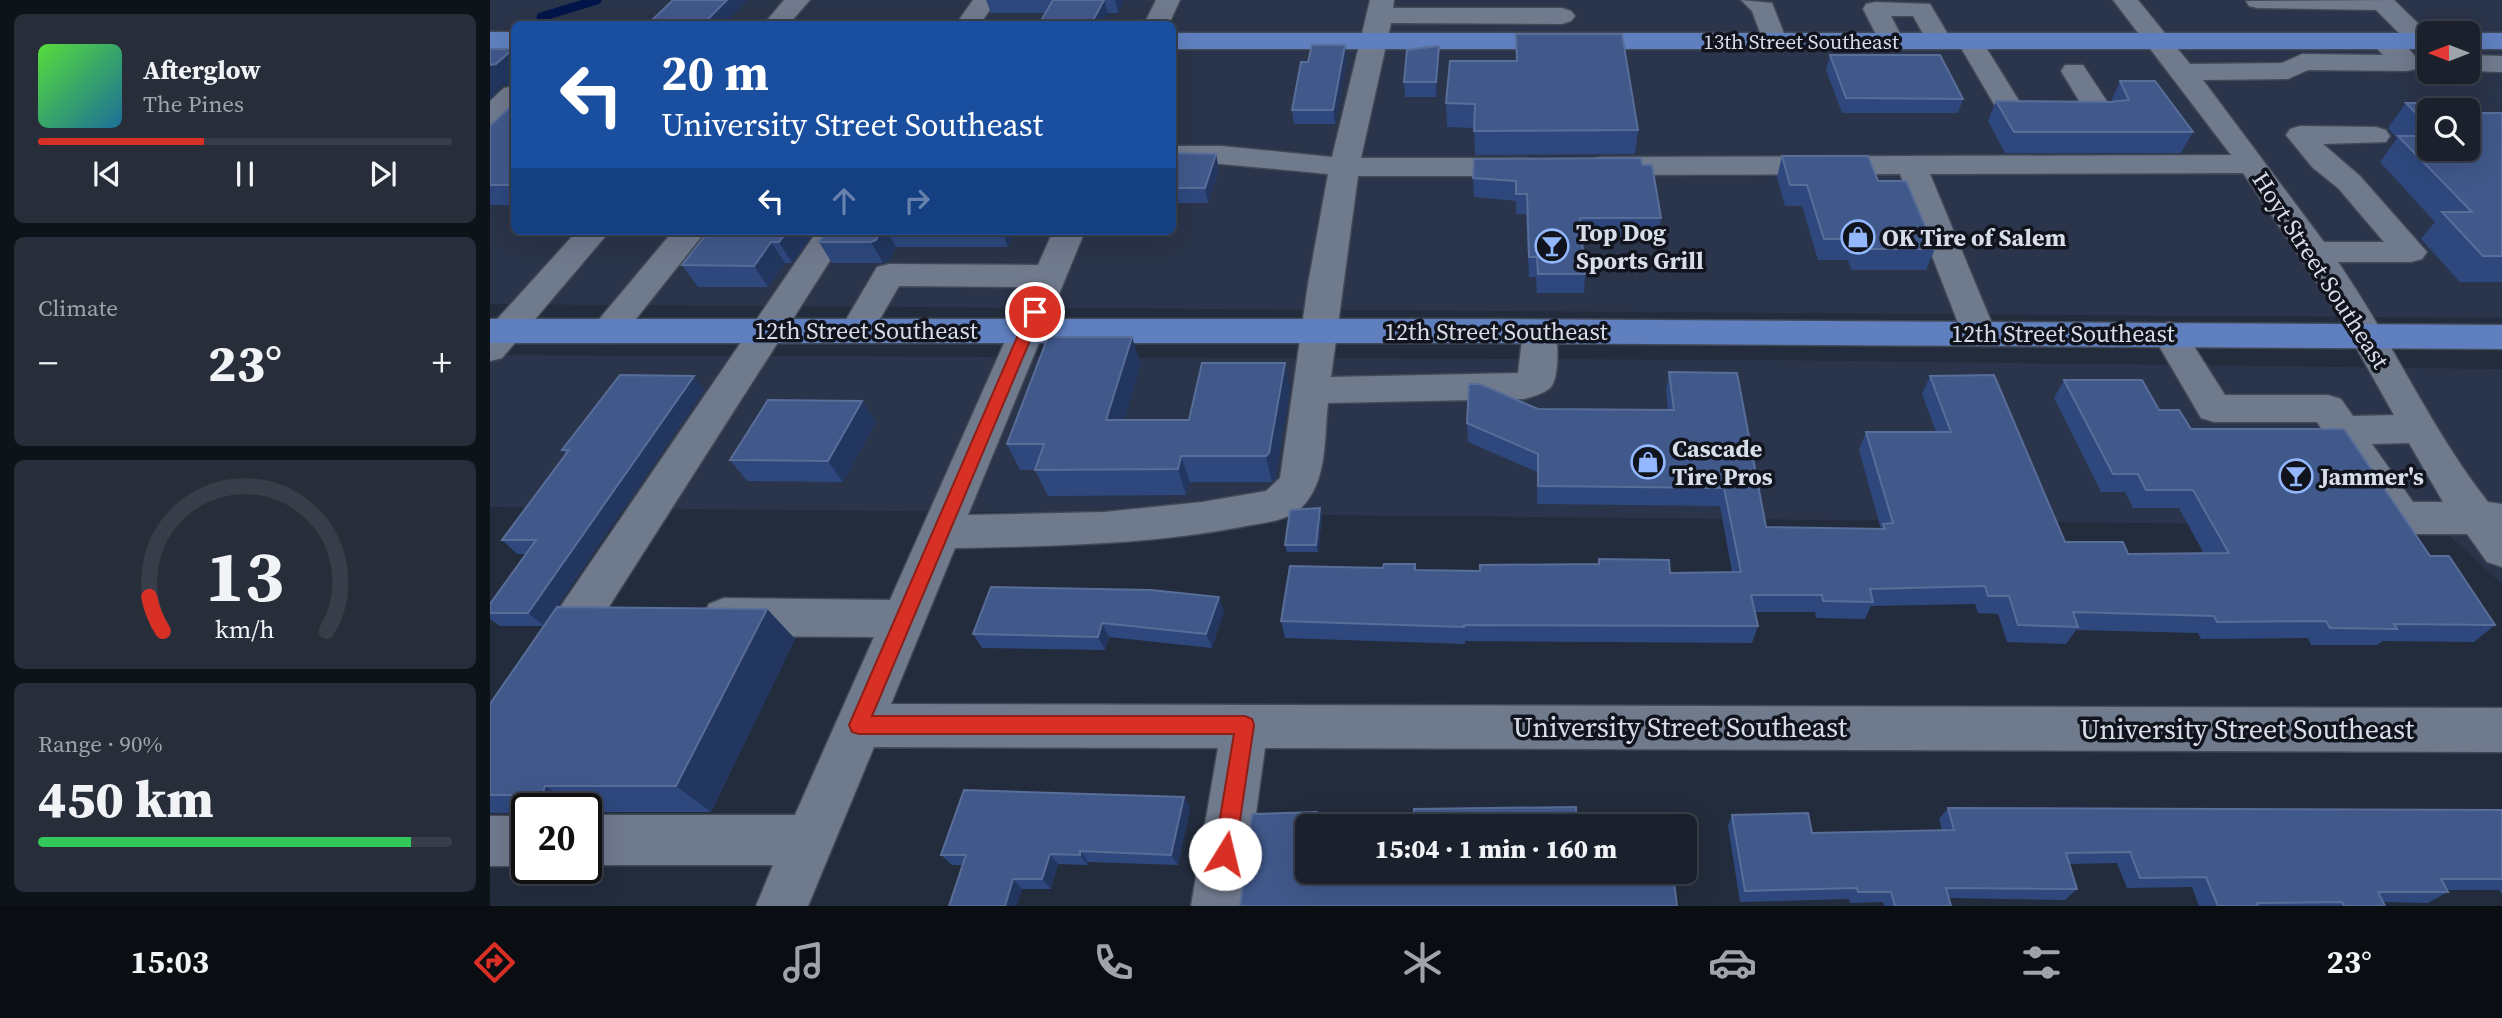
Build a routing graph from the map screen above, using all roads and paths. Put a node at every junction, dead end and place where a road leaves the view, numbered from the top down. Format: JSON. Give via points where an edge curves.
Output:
{"nodes":[{"id":1,"x":798,"y":0,"type":"edge"},
{"id":2,"x":985,"y":0,"type":"edge"},
{"id":3,"x":1168,"y":0,"type":"edge"},
{"id":4,"x":2125,"y":0,"type":"edge"},
{"id":5,"x":2257,"y":0,"type":"edge"},
{"id":6,"x":2382,"y":2,"type":"edge"},
{"id":7,"x":1758,"y":4,"type":"edge"},
{"id":8,"x":1918,"y":4,"type":"edge"},
{"id":9,"x":1562,"y":16,"type":"dead end"},
{"id":10,"x":1380,"y":19,"type":"edge"},
{"id":11,"x":779,"y":21,"type":"edge"},
{"id":12,"x":970,"y":21,"type":"edge"},
{"id":13,"x":1158,"y":21,"type":"edge"},
{"id":14,"x":1470,"y":28,"type":"junction"},
{"id":15,"x":490,"y":40,"type":"edge"},
{"id":16,"x":511,"y":40,"type":"edge"},
{"id":17,"x":1176,"y":41,"type":"edge"},
{"id":18,"x":1774,"y":41,"type":"junction"},
{"id":19,"x":1891,"y":41,"type":"junction"},
{"id":20,"x":1939,"y":41,"type":"junction"},
{"id":21,"x":1970,"y":41,"type":"junction"},
{"id":22,"x":2157,"y":41,"type":"junction"},
{"id":23,"x":2293,"y":41,"type":"junction"},
{"id":24,"x":2383,"y":41,"type":"joint"},
{"id":25,"x":2480,"y":41,"type":"edge"},
{"id":26,"x":2502,"y":41,"type":"edge"},
{"id":27,"x":2417,"y":46,"type":"edge"},
{"id":28,"x":2417,"y":51,"type":"edge"},
{"id":29,"x":2417,"y":52,"type":"edge"},
{"id":30,"x":2480,"y":63,"type":"edge"},
{"id":31,"x":2502,"y":64,"type":"edge"},
{"id":32,"x":2074,"y":71,"type":"dead end"},
{"id":33,"x":2182,"y":72,"type":"junction"},
{"id":34,"x":511,"y":97,"type":"edge"},
{"id":35,"x":490,"y":116,"type":"edge"},
{"id":36,"x":2376,"y":136,"type":"dead end"},
{"id":37,"x":1176,"y":155,"type":"edge"},
{"id":38,"x":2252,"y":164,"type":"junction"},
{"id":39,"x":1911,"y":165,"type":"junction"},
{"id":40,"x":1344,"y":167,"type":"junction"},
{"id":41,"x":590,"y":235,"type":"edge"},
{"id":42,"x":687,"y":235,"type":"edge"},
{"id":43,"x":830,"y":235,"type":"edge"},
{"id":44,"x":1067,"y":235,"type":"edge"},
{"id":45,"x":2313,"y":252,"type":"junction"},
{"id":46,"x":1050,"y":276,"type":"junction"},
{"id":47,"x":768,"y":330,"type":"junction"},
{"id":48,"x":857,"y":330,"type":"junction"},
{"id":49,"x":1027,"y":330,"type":"junction"},
{"id":50,"x":608,"y":331,"type":"junction"},
{"id":51,"x":1317,"y":331,"type":"junction"},
{"id":52,"x":1540,"y":332,"type":"junction"},
{"id":53,"x":1979,"y":333,"type":"junction"},
{"id":54,"x":2169,"y":334,"type":"junction"},
{"id":55,"x":2367,"y":334,"type":"junction"},
{"id":56,"x":495,"y":337,"type":"edge"},
{"id":57,"x":2502,"y":337,"type":"edge"},
{"id":58,"x":1311,"y":390,"type":"junction"},
{"id":59,"x":2418,"y":429,"type":"junction"},
{"id":60,"x":2341,"y":430,"type":"junction"},
{"id":61,"x":2490,"y":517,"type":"edge"},
{"id":62,"x":941,"y":532,"type":"junction"},
{"id":63,"x":2502,"y":550,"type":"edge"},
{"id":64,"x":687,"y":617,"type":"edge"},
{"id":65,"x":904,"y":619,"type":"junction"},
{"id":66,"x":534,"y":683,"type":"edge"},
{"id":67,"x":859,"y":725,"type":"junction"},
{"id":68,"x":1245,"y":725,"type":"junction"},
{"id":69,"x":2502,"y":730,"type":"edge"},
{"id":70,"x":810,"y":840,"type":"junction"},
{"id":71,"x":490,"y":841,"type":"edge"},
{"id":72,"x":511,"y":841,"type":"edge"},
{"id":73,"x":602,"y":841,"type":"edge"},
{"id":74,"x":782,"y":906,"type":"edge"},
{"id":75,"x":1217,"y":906,"type":"edge"}],
"edges":[{"from":1,"to":11,"type":"street"},
{"from":2,"to":12,"type":"street"},
{"from":3,"to":13,"type":"street"},
{"from":4,"to":22,"type":"street","name":"Hoyt Street Southeast"},
{"from":5,"to":6,"type":"street"},
{"from":5,"to":23,"type":"street"},
{"from":6,"to":27,"type":"street"},
{"from":7,"to":18,"type":"street"},
{"from":8,"to":19,"type":"street","via":[[1875,9]]},
{"from":8,"to":20,"type":"street"},
{"from":9,"to":14,"type":"street"},
{"from":10,"to":14,"type":"main road","name":"13th Street Southeast"},
{"from":10,"to":17,"type":"main road","name":"13th Street Southeast"},
{"from":10,"to":40,"type":"street"},
{"from":14,"to":18,"type":"main road","name":"13th Street Southeast"},
{"from":15,"to":16,"type":"main road"},
{"from":18,"to":19,"type":"main road","name":"13th Street Southeast"},
{"from":19,"to":20,"type":"main road","name":"13th Street Southeast"},
{"from":20,"to":21,"type":"main road","name":"13th Street Southeast"},
{"from":21,"to":22,"type":"main road","name":"13th Street Southeast"},
{"from":21,"to":32,"type":"street","via":[[2012,112],[2100,112]]},
{"from":22,"to":23,"type":"main road","name":"13th Street Southeast"},
{"from":22,"to":33,"type":"street","name":"Hoyt Street Southeast"},
{"from":23,"to":24,"type":"main road","name":"13th Street Southeast"},
{"from":24,"to":28,"type":"street"},
{"from":25,"to":26,"type":"main road"},
{"from":29,"to":33,"type":"street","via":[[2302,62],[2288,71]]},
{"from":30,"to":31,"type":"street"},
{"from":33,"to":38,"type":"street","name":"Hoyt Street Southeast"},
{"from":34,"to":35,"type":"street"},
{"from":36,"to":45,"type":"street","via":[[2300,135],[2411,252]]},
{"from":37,"to":40,"type":"street"},
{"from":38,"to":39,"type":"street"},
{"from":38,"to":45,"type":"street","name":"Hoyt Street Southeast"},
{"from":39,"to":40,"type":"street"},
{"from":39,"to":53,"type":"street"},
{"from":40,"to":51,"type":"street"},
{"from":41,"to":56,"type":"street"},
{"from":42,"to":50,"type":"street"},
{"from":43,"to":47,"type":"street"},
{"from":44,"to":46,"type":"street"},
{"from":45,"to":55,"type":"street","name":"Hoyt Street Southeast"},
{"from":46,"to":48,"type":"street","via":[[889,275]]},
{"from":46,"to":49,"type":"street"},
{"from":47,"to":48,"type":"main road","name":"12th Street Southeast"},
{"from":47,"to":50,"type":"main road","name":"12th Street Southeast"},
{"from":47,"to":66,"type":"street","via":[[598,616]]},
{"from":48,"to":49,"type":"main road","name":"12th Street Southeast"},
{"from":49,"to":51,"type":"main road","name":"12th Street Southeast"},
{"from":49,"to":62,"type":"street"},
{"from":50,"to":56,"type":"main road","name":"12th Street Southeast"},
{"from":51,"to":52,"type":"main road","name":"12th Street Southeast"},
{"from":51,"to":58,"type":"street"},
{"from":52,"to":53,"type":"main road","name":"12th Street Southeast"},
{"from":52,"to":58,"type":"street","via":[[1537,379],[1524,386]]},
{"from":53,"to":54,"type":"main road","name":"12th Street Southeast"},
{"from":54,"to":55,"type":"main road","name":"12th Street Southeast"},
{"from":54,"to":60,"type":"street","via":[[2214,408],[2328,410]]},
{"from":55,"to":57,"type":"main road","name":"12th Street Southeast"},
{"from":55,"to":59,"type":"street","name":"Hoyt Street Southeast"},
{"from":58,"to":62,"type":"street","via":[[1299,483],[1273,505],[1104,528]]},
{"from":59,"to":60,"type":"street"},
{"from":59,"to":61,"type":"street","name":"Hoyt Street Southeast"},
{"from":60,"to":61,"type":"street","via":[[2402,518]]},
{"from":61,"to":63,"type":"street","name":"Hoyt Street Southeast"},
{"from":62,"to":65,"type":"street"},
{"from":64,"to":65,"type":"street"},
{"from":65,"to":67,"type":"street"},
{"from":67,"to":68,"type":"street","name":"University Street Southeast"},
{"from":67,"to":70,"type":"street"},
{"from":68,"to":69,"type":"street","name":"University Street Southeast"},
{"from":68,"to":75,"type":"street"},
{"from":70,"to":73,"type":"street"},
{"from":70,"to":74,"type":"street"},
{"from":71,"to":72,"type":"street"}]}
